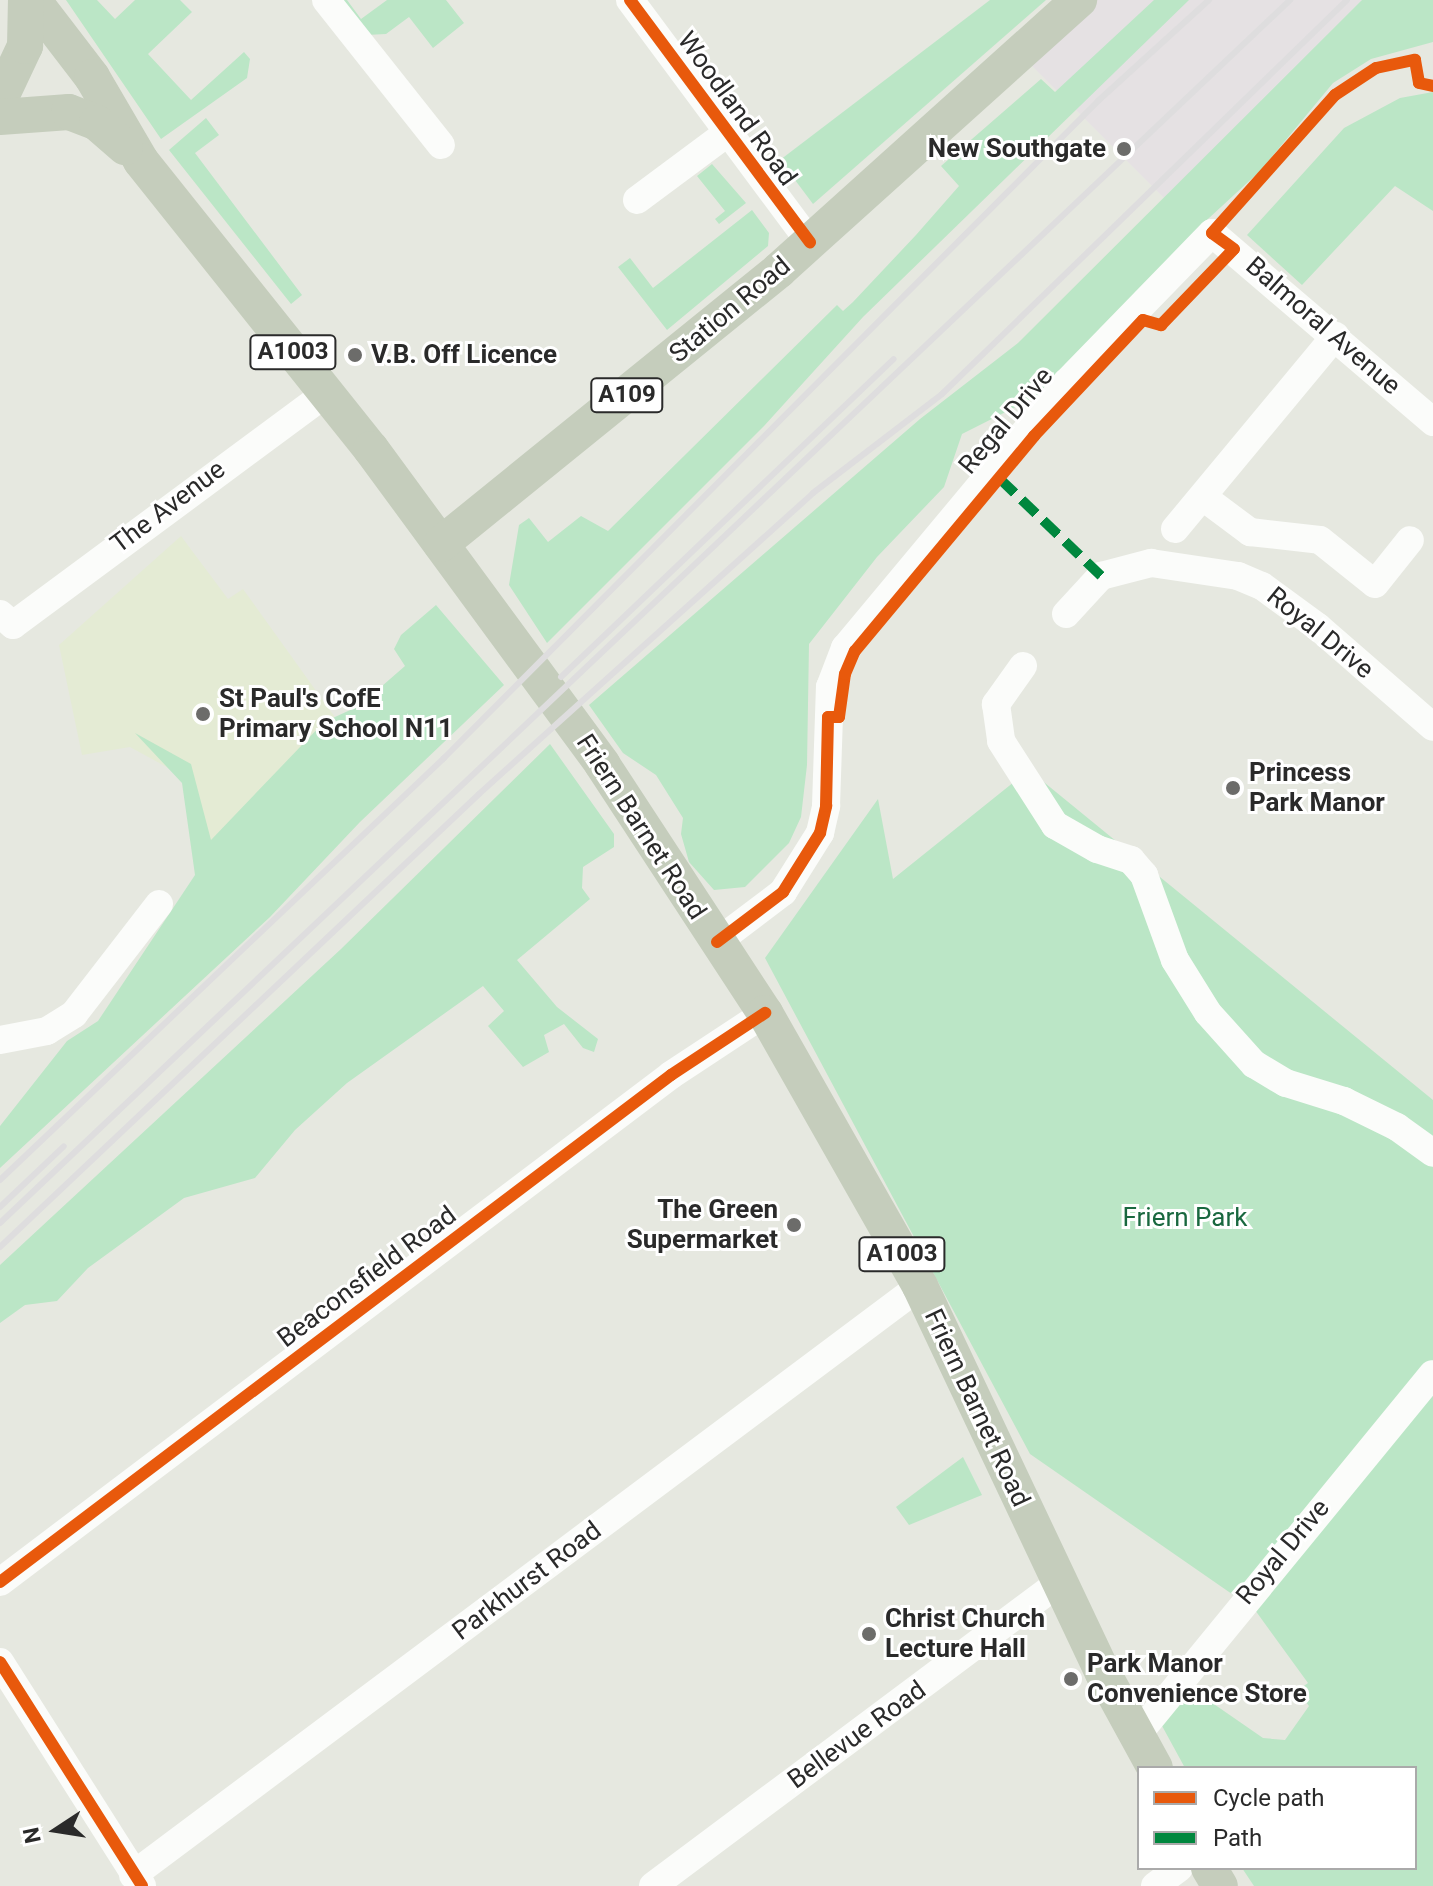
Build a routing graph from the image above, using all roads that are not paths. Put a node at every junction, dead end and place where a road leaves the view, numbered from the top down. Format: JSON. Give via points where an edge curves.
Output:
{"nodes":[{"id":1,"x":26,"y":0,"type":"edge"},
{"id":2,"x":33,"y":0,"type":"edge"},
{"id":3,"x":326,"y":0,"type":"edge"},
{"id":4,"x":630,"y":0,"type":"edge"},
{"id":5,"x":1079,"y":0,"type":"edge"},
{"id":6,"x":0,"y":99,"type":"edge"},
{"id":7,"x":0,"y":117,"type":"edge"},
{"id":8,"x":726,"y":134,"type":"junction"},
{"id":9,"x":441,"y":145,"type":"dead end"},
{"id":10,"x":141,"y":161,"type":"junction"},
{"id":11,"x":637,"y":200,"type":"dead end"},
{"id":12,"x":1212,"y":233,"type":"joint"},
{"id":13,"x":810,"y":242,"type":"junction"},
{"id":14,"x":1335,"y":336,"type":"junction"},
{"id":15,"x":326,"y":393,"type":"junction"},
{"id":16,"x":1429,"y":411,"type":"edge"},
{"id":17,"x":1203,"y":497,"type":"junction"},
{"id":18,"x":1175,"y":529,"type":"dead end"},
{"id":19,"x":1410,"y":540,"type":"dead end"},
{"id":20,"x":441,"y":544,"type":"junction"},
{"id":21,"x":1066,"y":614,"type":"dead end"},
{"id":22,"x":7,"y":619,"type":"edge"},
{"id":23,"x":1023,"y":666,"type":"dead end"},
{"id":24,"x":1433,"y":727,"type":"edge"},
{"id":25,"x":159,"y":904,"type":"dead end"},
{"id":26,"x":717,"y":942,"type":"junction"},
{"id":27,"x":765,"y":1013,"type":"junction"},
{"id":28,"x":0,"y":1040,"type":"edge"},
{"id":29,"x":1433,"y":1153,"type":"edge"},
{"id":30,"x":920,"y":1286,"type":"junction"},
{"id":31,"x":1433,"y":1374,"type":"edge"},
{"id":32,"x":0,"y":1582,"type":"edge"},
{"id":33,"x":1060,"y":1582,"type":"junction"},
{"id":34,"x":0,"y":1662,"type":"edge"},
{"id":35,"x":1138,"y":1734,"type":"junction"},
{"id":36,"x":1154,"y":1766,"type":"edge"},
{"id":37,"x":1176,"y":1870,"type":"edge"},
{"id":38,"x":137,"y":1880,"type":"edge"},
{"id":39,"x":653,"y":1886,"type":"edge"},
{"id":40,"x":1155,"y":1886,"type":"edge"}],
"edges":[{"from":1,"to":6,"type":"main road","via":[[25,46]]},
{"from":2,"to":10,"type":"main road","name":"Friern Barnet Road","number":"A1003","via":[[92,77]]},
{"from":3,"to":9,"type":"street"},
{"from":4,"to":8,"type":"street","name":"Woodland Road"},
{"from":5,"to":13,"type":"main road","name":"Station Road","number":"A109"},
{"from":7,"to":10,"type":"main road","name":"Friern Barnet Road","number":"A1003","via":[[69,112],[97,123]]},
{"from":8,"to":11,"type":"street"},
{"from":8,"to":13,"type":"street","name":"Woodland Road"},
{"from":10,"to":15,"type":"main road","name":"Friern Barnet Road","number":"A1003"},
{"from":12,"to":14,"type":"street","name":"Balmoral Avenue"},
{"from":12,"to":26,"type":"street","name":"Regal Drive","via":[[1067,382],[845,648],[830,687],[826,806],[820,833],[783,892]]},
{"from":13,"to":20,"type":"main road","name":"Station Road","number":"A109"},
{"from":14,"to":16,"type":"street","name":"Balmoral Avenue"},
{"from":14,"to":17,"type":"street"},
{"from":15,"to":20,"type":"main road","name":"Friern Barnet Road","number":"A1003"},
{"from":15,"to":22,"type":"street","name":"The Avenue"},
{"from":17,"to":18,"type":"street"},
{"from":17,"to":19,"type":"street","via":[[1250,532],[1320,540],[1375,584]]},
{"from":20,"to":26,"type":"main road","name":"Friern Barnet Road","number":"A1003","via":[[602,764]]},
{"from":21,"to":24,"type":"street","name":"Royal Drive","via":[[1101,576],[1151,563],[1238,576],[1262,586],[1318,627]]},
{"from":23,"to":29,"type":"street","via":[[996,704],[1001,741],[1055,825],[1097,849],[1131,860],[1144,875],[1175,960],[1208,1013],[1254,1064],[1286,1083],[1344,1101],[1397,1127]]},
{"from":25,"to":28,"type":"street","via":[[74,1014],[47,1031]]},
{"from":26,"to":27,"type":"main road","name":"Friern Barnet Road","number":"A1003"},
{"from":27,"to":30,"type":"main road","name":"Friern Barnet Road","number":"A1003"},
{"from":27,"to":32,"type":"street","name":"Beaconsfield Road","via":[[647,1093]]},
{"from":30,"to":33,"type":"main road","name":"Friern Barnet Road","number":"A1003"},
{"from":30,"to":38,"type":"street","name":"Parkhurst Road"},
{"from":31,"to":35,"type":"street","name":"Royal Drive"},
{"from":33,"to":35,"type":"main road","name":"Friern Barnet Road","number":"A1003"},
{"from":33,"to":39,"type":"street","name":"Bellevue Road"},
{"from":34,"to":38,"type":"street"},
{"from":35,"to":36,"type":"main road","name":"Friern Barnet Road","number":"A1003"},
{"from":37,"to":40,"type":"street"}]}
